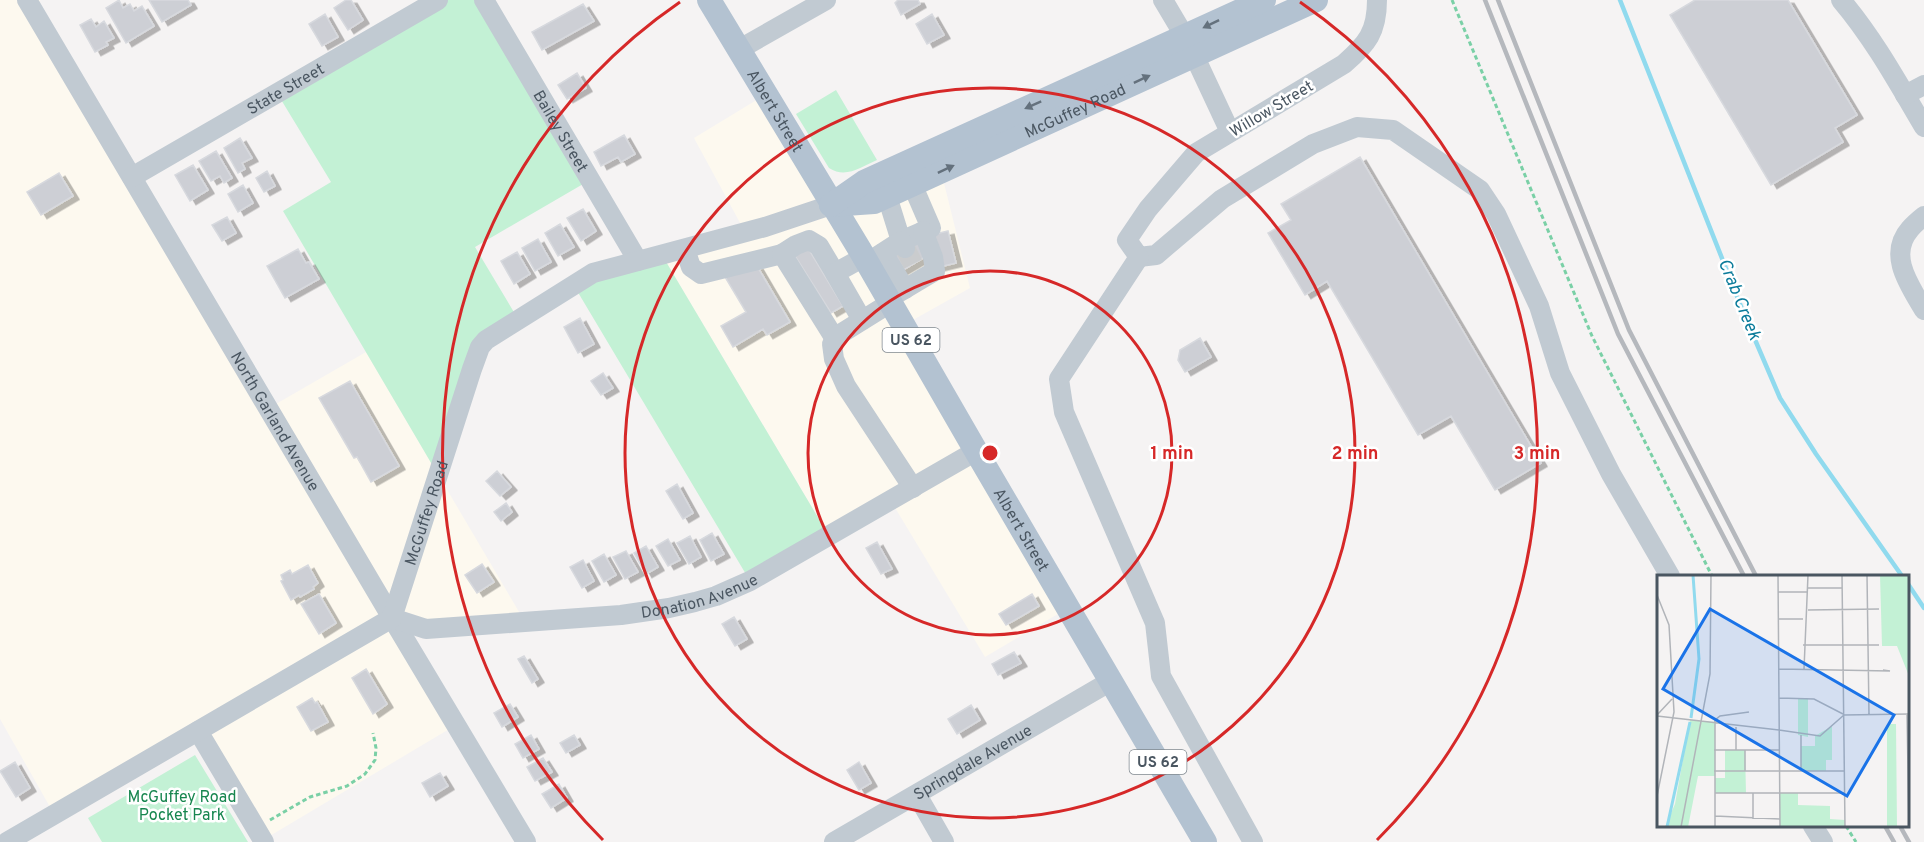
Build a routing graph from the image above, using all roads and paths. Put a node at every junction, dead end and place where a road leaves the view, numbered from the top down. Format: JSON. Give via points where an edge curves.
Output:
{"nodes":[{"id":1,"x":438,"y":0,"type":"edge"},
{"id":2,"x":484,"y":0,"type":"edge"},
{"id":3,"x":709,"y":0,"type":"edge"},
{"id":4,"x":826,"y":0,"type":"edge"},
{"id":5,"x":1163,"y":0,"type":"edge"},
{"id":6,"x":1264,"y":0,"type":"edge"},
{"id":7,"x":1316,"y":0,"type":"edge"},
{"id":8,"x":1377,"y":0,"type":"edge"},
{"id":9,"x":1452,"y":0,"type":"edge"},
{"id":10,"x":1841,"y":0,"type":"edge"},
{"id":11,"x":33,"y":2,"type":"edge"},
{"id":12,"x":1189,"y":46,"type":"junction"},
{"id":13,"x":738,"y":50,"type":"junction"},
{"id":14,"x":1924,"y":85,"type":"edge"},
{"id":15,"x":1905,"y":95,"type":"junction"},
{"id":16,"x":1924,"y":127,"type":"edge"},
{"id":17,"x":1230,"y":132,"type":"junction"},
{"id":18,"x":132,"y":177,"type":"junction"},
{"id":19,"x":917,"y":195,"type":"junction"},
{"id":20,"x":831,"y":205,"type":"junction"},
{"id":21,"x":890,"y":206,"type":"junction"},
{"id":22,"x":1924,"y":216,"type":"edge"},
{"id":23,"x":790,"y":219,"type":"junction"},
{"id":24,"x":753,"y":230,"type":"junction"},
{"id":25,"x":923,"y":231,"type":"junction"},
{"id":26,"x":685,"y":249,"type":"junction"},
{"id":27,"x":789,"y":249,"type":"junction"},
{"id":28,"x":1139,"y":256,"type":"junction"},
{"id":29,"x":871,"y":257,"type":"junction"},
{"id":30,"x":762,"y":259,"type":"junction"},
{"id":31,"x":638,"y":261,"type":"junction"},
{"id":32,"x":835,"y":273,"type":"junction"},
{"id":33,"x":907,"y":274,"type":"junction"},
{"id":34,"x":1924,"y":310,"type":"edge"},
{"id":35,"x":862,"y":320,"type":"junction"},
{"id":36,"x":835,"y":339,"type":"junction"},
{"id":37,"x":975,"y":451,"type":"junction"},
{"id":38,"x":912,"y":488,"type":"junction"},
{"id":39,"x":1669,"y":575,"type":"edge"},
{"id":40,"x":1712,"y":575,"type":"edge"},
{"id":41,"x":392,"y":618,"type":"junction"},
{"id":42,"x":1111,"y":681,"type":"junction"},
{"id":43,"x":198,"y":731,"type":"junction"},
{"id":44,"x":373,"y":733,"type":"dead end"},
{"id":45,"x":917,"y":795,"type":"junction"},
{"id":46,"x":1814,"y":827,"type":"edge"},
{"id":47,"x":1847,"y":827,"type":"edge"},
{"id":48,"x":260,"y":835,"type":"edge"},
{"id":49,"x":7,"y":842,"type":"edge"},
{"id":50,"x":526,"y":842,"type":"edge"},
{"id":51,"x":834,"y":842,"type":"edge"},
{"id":52,"x":944,"y":842,"type":"edge"},
{"id":53,"x":1205,"y":842,"type":"edge"},
{"id":54,"x":1253,"y":842,"type":"edge"},
{"id":55,"x":1823,"y":842,"type":"edge"},
{"id":56,"x":1856,"y":842,"type":"edge"}],
"edges":[{"from":1,"to":18,"type":"street","name":"State Street"},
{"from":2,"to":31,"type":"street","name":"Bailey Street"},
{"from":3,"to":13,"type":"main road","name":"Albert Street","number":"US 62"},
{"from":4,"to":13,"type":"street"},
{"from":5,"to":12,"type":"street"},
{"from":6,"to":12,"type":"main road","name":"McGuffey Road","one_way":true},
{"from":7,"to":12,"type":"main road","name":"McGuffey Road"},
{"from":8,"to":17,"type":"street","name":"Willow Street","via":[[1372,34],[1361,50]]},
{"from":9,"to":40,"type":"path","via":[[1592,336]]},
{"from":10,"to":15,"type":"street","via":[[1879,50]]},
{"from":11,"to":18,"type":"street","name":"North Garland Avenue"},
{"from":12,"to":17,"type":"street"},
{"from":19,"to":12,"type":"main road","name":"McGuffey Road","one_way":true},
{"from":12,"to":20,"type":"main road","name":"McGuffey Road","one_way":true,"via":[[864,182]]},
{"from":13,"to":20,"type":"main road","name":"Albert Street","number":"US 62"},
{"from":14,"to":15,"type":"street"},
{"from":15,"to":16,"type":"street"},
{"from":17,"to":28,"type":"street","name":"Willow Street","via":[[1196,153],[1148,209],[1127,240]]},
{"from":18,"to":41,"type":"street","name":"North Garland Avenue"},
{"from":19,"to":21,"type":"main road","name":"McGuffey Road"},
{"from":19,"to":25,"type":"street","via":[[931,228]]},
{"from":20,"to":21,"type":"main road","name":"McGuffey Road","via":[[874,202]]},
{"from":20,"to":23,"type":"street","name":"McGuffey Road"},
{"from":20,"to":29,"type":"main road","name":"Albert Street","number":"US 62"},
{"from":21,"to":33,"type":"street"},
{"from":22,"to":34,"type":"street","via":[[1909,230],[1899,249],[1901,269]]},
{"from":23,"to":24,"type":"street","name":"McGuffey Road"},
{"from":23,"to":27,"type":"street"},
{"from":24,"to":26,"type":"street","name":"McGuffey Road"},
{"from":24,"to":30,"type":"street"},
{"from":25,"to":33,"type":"street"},
{"from":25,"to":33,"type":"street","via":[[933,257]]},
{"from":26,"to":30,"type":"street","via":[[691,267],[701,274]]},
{"from":26,"to":31,"type":"street","name":"McGuffey Road"},
{"from":27,"to":30,"type":"street"},
{"from":27,"to":32,"type":"street","via":[[809,240],[819,246]]},
{"from":27,"to":36,"type":"street"},
{"from":28,"to":39,"type":"street","via":[[1156,255],[1222,199],[1313,144],[1357,127],[1393,130],[1480,190],[1496,214],[1539,306],[1560,373],[1611,474]]},
{"from":28,"to":54,"type":"street","via":[[1059,379],[1064,412],[1155,623],[1161,676]]},
{"from":29,"to":32,"type":"street"},
{"from":29,"to":33,"type":"main road","name":"Albert Street","number":"US 62"},
{"from":29,"to":33,"type":"street"},
{"from":31,"to":41,"type":"street","name":"McGuffey Road","via":[[593,273],[480,347]]},
{"from":32,"to":35,"type":"street"},
{"from":33,"to":35,"type":"street"},
{"from":33,"to":37,"type":"main road","name":"Albert Street","number":"US 62"},
{"from":35,"to":36,"type":"street"},
{"from":36,"to":38,"type":"street","via":[[834,359],[846,386]]},
{"from":37,"to":38,"type":"street","name":"Donation Avenue"},
{"from":37,"to":42,"type":"main road","name":"Albert Street","number":"US 62"},
{"from":38,"to":41,"type":"street","name":"Donation Avenue","via":[[750,581],[695,602],[621,615],[426,628]]},
{"from":41,"to":43,"type":"street"},
{"from":41,"to":50,"type":"street","name":"North Garland Avenue"},
{"from":42,"to":45,"type":"street","name":"Springdale Avenue"},
{"from":42,"to":53,"type":"main road","name":"Albert Street","number":"US 62"},
{"from":43,"to":48,"type":"street"},
{"from":43,"to":49,"type":"street"},
{"from":44,"to":48,"type":"path","via":[[375,760],[365,774],[347,786],[310,797]]},
{"from":45,"to":51,"type":"street","name":"Springdale Avenue"},
{"from":45,"to":52,"type":"street"},
{"from":46,"to":55,"type":"street"},
{"from":47,"to":56,"type":"path"}]}
